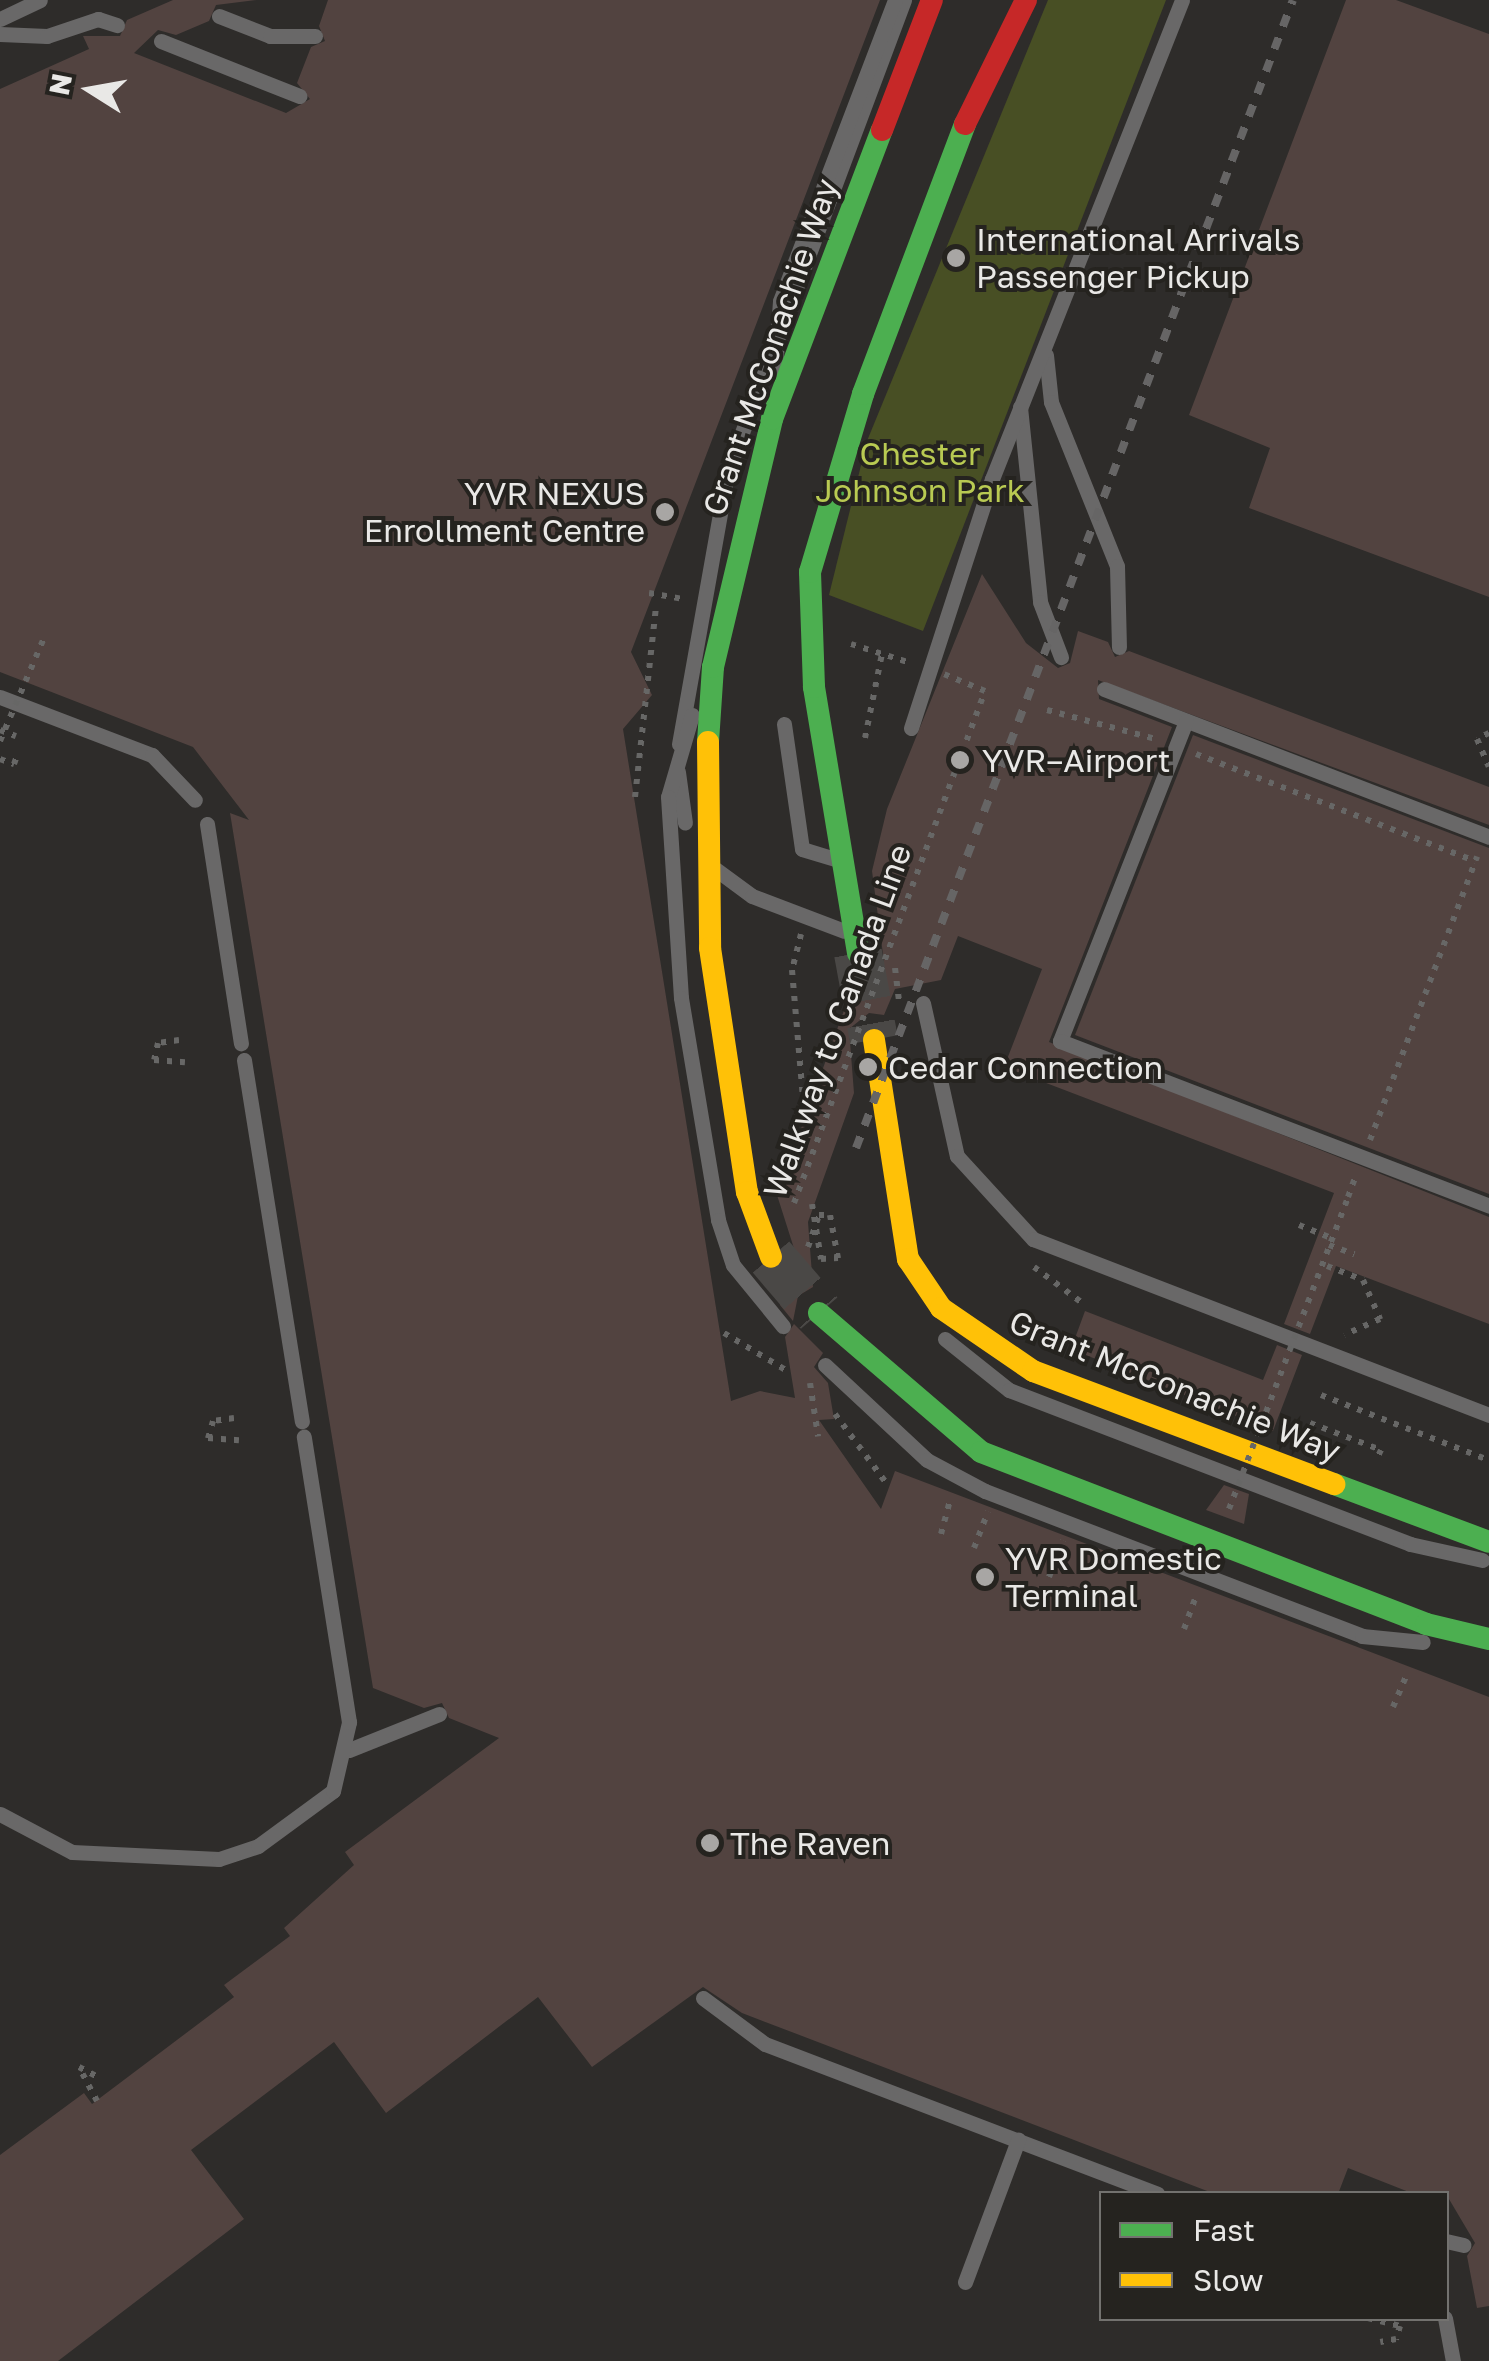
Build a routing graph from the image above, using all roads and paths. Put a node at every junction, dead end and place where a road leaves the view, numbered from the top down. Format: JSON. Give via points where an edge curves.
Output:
{"nodes":[{"id":1,"x":40,"y":0,"type":"edge"},
{"id":2,"x":894,"y":0,"type":"edge"},
{"id":3,"x":904,"y":0,"type":"edge"},
{"id":4,"x":932,"y":0,"type":"edge"},
{"id":5,"x":1026,"y":0,"type":"edge"},
{"id":6,"x":1182,"y":0,"type":"edge"},
{"id":7,"x":219,"y":16,"type":"dead end"},
{"id":8,"x":0,"y":19,"type":"edge"},
{"id":9,"x":118,"y":24,"type":"dead end"},
{"id":10,"x":0,"y":34,"type":"edge"},
{"id":11,"x":315,"y":36,"type":"dead end"},
{"id":12,"x":161,"y":41,"type":"dead end"},
{"id":13,"x":299,"y":96,"type":"dead end"},
{"id":14,"x":1046,"y":355,"type":"junction"},
{"id":15,"x":1020,"y":407,"type":"junction"},
{"id":16,"x":772,"y":419,"type":"junction"},
{"id":17,"x":656,"y":606,"type":"dead end"},
{"id":18,"x":718,"y":625,"type":"junction"},
{"id":19,"x":832,"y":637,"type":"dead end"},
{"id":20,"x":42,"y":640,"type":"dead end"},
{"id":21,"x":1119,"y":646,"type":"dead end"},
{"id":22,"x":882,"y":654,"type":"junction"},
{"id":23,"x":1061,"y":657,"type":"dead end"},
{"id":24,"x":923,"y":667,"type":"dead end"},
{"id":25,"x":944,"y":674,"type":"dead end"},
{"id":26,"x":1104,"y":689,"type":"dead end"},
{"id":27,"x":0,"y":697,"type":"edge"},
{"id":28,"x":1046,"y":710,"type":"dead end"},
{"id":29,"x":1186,"y":721,"type":"junction"},
{"id":30,"x":784,"y":724,"type":"dead end"},
{"id":31,"x":912,"y":728,"type":"dead end"},
{"id":32,"x":0,"y":730,"type":"edge"},
{"id":33,"x":1489,"y":734,"type":"edge"},
{"id":34,"x":16,"y":736,"type":"dead end"},
{"id":35,"x":0,"y":742,"type":"edge"},
{"id":36,"x":1176,"y":746,"type":"junction"},
{"id":37,"x":864,"y":747,"type":"dead end"},
{"id":38,"x":18,"y":752,"type":"dead end"},
{"id":39,"x":0,"y":759,"type":"edge"},
{"id":40,"x":1489,"y":767,"type":"edge"},
{"id":41,"x":635,"y":798,"type":"dead end"},
{"id":42,"x":195,"y":800,"type":"dead end"},
{"id":43,"x":207,"y":824,"type":"dead end"},
{"id":44,"x":1487,"y":836,"type":"edge"},
{"id":45,"x":1475,"y":861,"type":"junction"},
{"id":46,"x":842,"y":862,"type":"junction"},
{"id":47,"x":797,"y":949,"type":"dead end"},
{"id":48,"x":858,"y":954,"type":"joint"},
{"id":49,"x":923,"y":1003,"type":"dead end"},
{"id":50,"x":180,"y":1040,"type":"dead end"},
{"id":51,"x":874,"y":1040,"type":"tunnel mouth"},
{"id":52,"x":185,"y":1062,"type":"dead end"},
{"id":53,"x":805,"y":1123,"type":"dead end"},
{"id":54,"x":1363,"y":1157,"type":"junction"},
{"id":55,"x":812,"y":1204,"type":"dead end"},
{"id":56,"x":1489,"y":1206,"type":"edge"},
{"id":57,"x":791,"y":1217,"type":"dead end"},
{"id":58,"x":1298,"y":1226,"type":"dead end"},
{"id":59,"x":1331,"y":1242,"type":"junction"},
{"id":60,"x":808,"y":1248,"type":"dead end"},
{"id":61,"x":1354,"y":1254,"type":"dead end"},
{"id":62,"x":771,"y":1257,"type":"tunnel mouth"},
{"id":63,"x":908,"y":1258,"type":"junction"},
{"id":64,"x":1327,"y":1266,"type":"dead end"},
{"id":65,"x":819,"y":1313,"type":"tunnel mouth"},
{"id":66,"x":1301,"y":1319,"type":"junction"},
{"id":67,"x":1315,"y":1324,"type":"dead end"},
{"id":68,"x":784,"y":1326,"type":"dead end"},
{"id":69,"x":1329,"y":1330,"type":"dead end"},
{"id":70,"x":724,"y":1333,"type":"dead end"},
{"id":71,"x":807,"y":1363,"type":"dead end"},
{"id":72,"x":825,"y":1365,"type":"dead end"},
{"id":73,"x":788,"y":1372,"type":"dead end"},
{"id":74,"x":1321,"y":1395,"type":"dead end"},
{"id":75,"x":835,"y":1414,"type":"dead end"},
{"id":76,"x":1489,"y":1416,"type":"edge"},
{"id":77,"x":234,"y":1418,"type":"dead end"},
{"id":78,"x":1310,"y":1423,"type":"dead end"},
{"id":79,"x":1306,"y":1434,"type":"dead end"},
{"id":80,"x":818,"y":1436,"type":"dead end"},
{"id":81,"x":239,"y":1440,"type":"dead end"},
{"id":82,"x":1489,"y":1460,"type":"edge"},
{"id":83,"x":887,"y":1484,"type":"dead end"},
{"id":84,"x":951,"y":1498,"type":"dead end"},
{"id":85,"x":988,"y":1512,"type":"dead end"},
{"id":86,"x":1226,"y":1515,"type":"dead end"},
{"id":87,"x":941,"y":1534,"type":"dead end"},
{"id":88,"x":1064,"y":1540,"type":"dead end"},
{"id":89,"x":1489,"y":1542,"type":"edge"},
{"id":90,"x":974,"y":1548,"type":"dead end"},
{"id":91,"x":1489,"y":1561,"type":"edge"},
{"id":92,"x":1050,"y":1578,"type":"dead end"},
{"id":93,"x":1201,"y":1584,"type":"dead end"},
{"id":94,"x":1184,"y":1628,"type":"dead end"},
{"id":95,"x":1489,"y":1640,"type":"edge"},
{"id":96,"x":1408,"y":1672,"type":"dead end"},
{"id":97,"x":1393,"y":1707,"type":"dead end"},
{"id":98,"x":440,"y":1714,"type":"dead end"},
{"id":99,"x":349,"y":1750,"type":"junction"},
{"id":100,"x":0,"y":1814,"type":"edge"},
{"id":101,"x":704,"y":1998,"type":"dead end"},
{"id":102,"x":100,"y":2078,"type":"dead end"},
{"id":103,"x":97,"y":2101,"type":"dead end"},
{"id":104,"x":1018,"y":2140,"type":"junction"},
{"id":105,"x":1149,"y":2191,"type":"edge"},
{"id":106,"x":1449,"y":2242,"type":"edge"},
{"id":107,"x":1464,"y":2245,"type":"dead end"},
{"id":108,"x":965,"y":2282,"type":"dead end"},
{"id":109,"x":1380,"y":2321,"type":"edge"},
{"id":110,"x":1446,"y":2321,"type":"edge"},
{"id":111,"x":1380,"y":2342,"type":"dead end"},
{"id":112,"x":1453,"y":2361,"type":"edge"}],
"edges":[{"from":1,"to":8,"type":"lane"},
{"from":2,"to":16,"type":"lane","bridge":true,"via":[[775,319]]},
{"from":3,"to":48,"type":"lane","via":[[728,470],[679,738],[682,815],[713,867],[752,896],[828,920]]},
{"from":4,"to":16,"type":"main road","name":"Grant McConachie Way","bridge":true},
{"from":5,"to":46,"type":"main road","via":[[962,134],[816,542],[809,649]]},
{"from":6,"to":14,"type":"lane"},
{"from":7,"to":11,"type":"lane","via":[[270,36]]},
{"from":9,"to":10,"type":"lane","via":[[98,18],[47,36]]},
{"from":12,"to":13,"type":"lane"},
{"from":14,"to":15,"type":"lane"},
{"from":14,"to":21,"type":"lane","via":[[1051,402],[1116,566]]},
{"from":15,"to":23,"type":"lane","via":[[1040,602]]},
{"from":15,"to":31,"type":"lane","via":[[938,626]]},
{"from":16,"to":18,"type":"main road","name":"Grant McConachie Way","bridge":true},
{"from":17,"to":41,"type":"path"},
{"from":18,"to":62,"type":"main road","name":"Grant McConachie Way","bridge":true,"via":[[702,836],[709,931],[747,1192]]},
{"from":18,"to":68,"type":"lane","bridge":true,"via":[[668,797],[674,937],[718,1220],[733,1265]]},
{"from":19,"to":22,"type":"path"},
{"from":20,"to":35,"type":"path","bridge":true},
{"from":22,"to":24,"type":"path"},
{"from":22,"to":37,"type":"path"},
{"from":25,"to":57,"type":"path","name":"Walkway to Canada Line","bridge":true,"via":[[986,691]]},
{"from":26,"to":29,"type":"lane"},
{"from":27,"to":42,"type":"lane","via":[[152,755]]},
{"from":28,"to":36,"type":"path"},
{"from":29,"to":36,"type":"lane"},
{"from":29,"to":44,"type":"lane"},
{"from":30,"to":46,"type":"lane","via":[[802,849]]},
{"from":32,"to":34,"type":"path","bridge":true},
{"from":33,"to":40,"type":"path","via":[[1477,739]]},
{"from":36,"to":45,"type":"path"},
{"from":36,"to":54,"type":"lane","via":[[1060,1041]]},
{"from":38,"to":39,"type":"path","via":[[14,764]]},
{"from":43,"to":99,"type":"lane"},
{"from":44,"to":45,"type":"path"},
{"from":45,"to":54,"type":"path"},
{"from":46,"to":48,"type":"main road"},
{"from":47,"to":53,"type":"path"},
{"from":49,"to":76,"type":"lane","via":[[942,1121],[957,1156],[1033,1238]]},
{"from":50,"to":52,"type":"path","via":[[158,1043],[154,1060]]},
{"from":51,"to":63,"type":"main road","name":"Grant McConachie Way"},
{"from":54,"to":56,"type":"lane"},
{"from":54,"to":59,"type":"path","bridge":true},
{"from":55,"to":60,"type":"path","bridge":true,"via":[[821,1259],[838,1258],[830,1215],[820,1215]]},
{"from":58,"to":59,"type":"path"},
{"from":59,"to":61,"type":"path"},
{"from":59,"to":66,"type":"path","bridge":true},
{"from":63,"to":89,"type":"main road","name":"Grant McConachie Way","via":[[959,1326],[1033,1371]]},
{"from":63,"to":91,"type":"lane","via":[[941,1334],[994,1384],[1410,1544]]},
{"from":64,"to":69,"type":"path","via":[[1363,1280],[1380,1318],[1344,1335]]},
{"from":65,"to":95,"type":"main road","bridge":true,"via":[[981,1452],[1426,1624]]},
{"from":66,"to":67,"type":"path","bridge":true},
{"from":66,"to":86,"type":"path","bridge":true},
{"from":70,"to":73,"type":"path"},
{"from":71,"to":80,"type":"path","bridge":true},
{"from":72,"to":95,"type":"lane","bridge":true,"via":[[927,1460],[985,1491],[1376,1640]]},
{"from":74,"to":82,"type":"path"},
{"from":75,"to":83,"type":"path"},
{"from":77,"to":81,"type":"path","via":[[213,1421],[208,1438]]},
{"from":78,"to":79,"type":"path","via":[[1381,1450],[1378,1460]]},
{"from":84,"to":87,"type":"path"},
{"from":85,"to":90,"type":"path"},
{"from":88,"to":92,"type":"path"},
{"from":93,"to":94,"type":"path"},
{"from":96,"to":97,"type":"path"},
{"from":98,"to":99,"type":"lane"},
{"from":99,"to":100,"type":"lane","via":[[333,1791],[258,1846],[219,1859],[72,1852]]},
{"from":101,"to":104,"type":"lane","via":[[765,2044]]},
{"from":102,"to":103,"type":"path","via":[[78,2066]]},
{"from":104,"to":105,"type":"lane"},
{"from":104,"to":108,"type":"lane"},
{"from":106,"to":107,"type":"lane"},
{"from":109,"to":111,"type":"path","via":[[1400,2326],[1396,2338]]},
{"from":110,"to":112,"type":"lane"}]}
